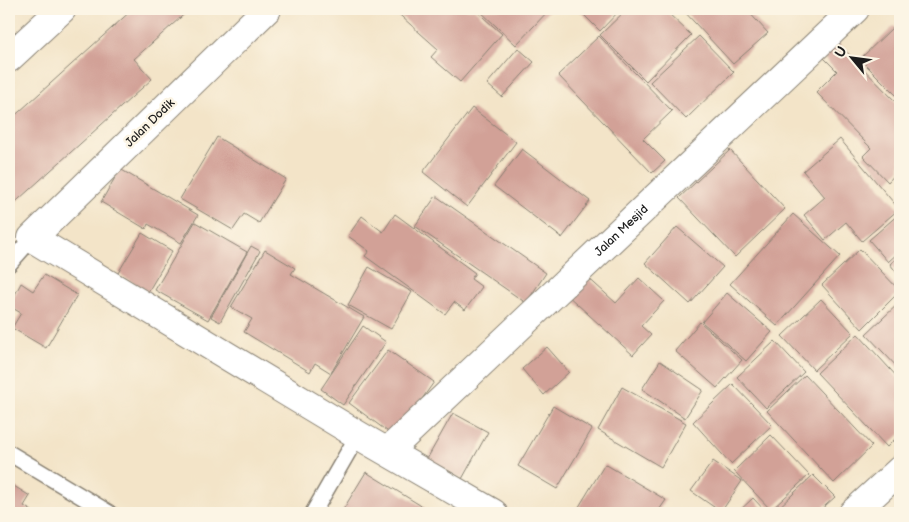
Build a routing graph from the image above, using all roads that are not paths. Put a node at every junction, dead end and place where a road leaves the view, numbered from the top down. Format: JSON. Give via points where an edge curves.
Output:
{"nodes":[{"id":1,"x":62,"y":9,"type":"edge"},
{"id":2,"x":268,"y":9,"type":"edge"},
{"id":3,"x":855,"y":9,"type":"edge"},
{"id":4,"x":9,"y":58,"type":"edge"},
{"id":5,"x":32,"y":238,"type":"junction"},
{"id":6,"x":9,"y":264,"type":"edge"},
{"id":7,"x":358,"y":435,"type":"junction"},
{"id":8,"x":388,"y":452,"type":"junction"},
{"id":9,"x":9,"y":453,"type":"edge"},
{"id":10,"x":900,"y":470,"type":"edge"},
{"id":11,"x":101,"y":511,"type":"edge"},
{"id":12,"x":313,"y":513,"type":"edge"},
{"id":13,"x":493,"y":513,"type":"edge"},
{"id":14,"x":853,"y":513,"type":"edge"}],
"edges":[{"from":1,"to":4,"type":"street"},
{"from":2,"to":5,"type":"street","name":"Jalan Dodik"},
{"from":3,"to":8,"type":"street","name":"Jalan Mesjid"},
{"from":5,"to":6,"type":"lane"},
{"from":5,"to":7,"type":"street"},
{"from":7,"to":8,"type":"street"},
{"from":7,"to":12,"type":"lane"},
{"from":8,"to":13,"type":"street"},
{"from":9,"to":11,"type":"lane"},
{"from":10,"to":14,"type":"street"}]}
